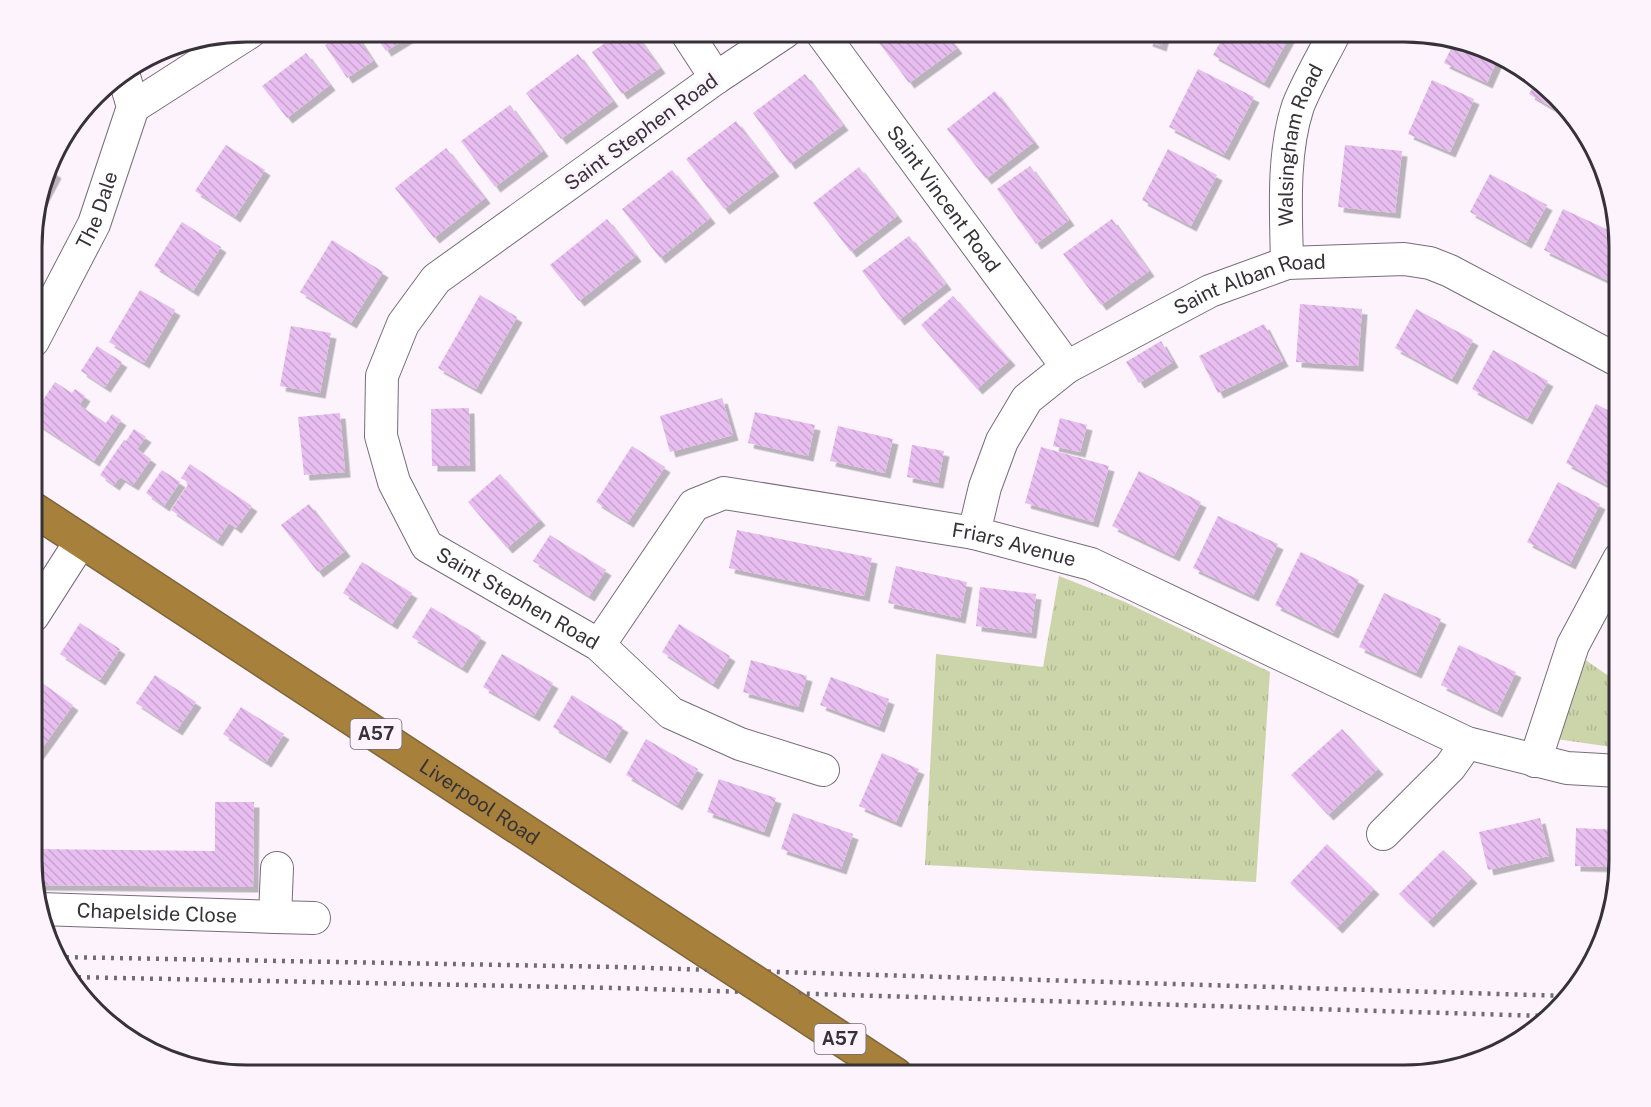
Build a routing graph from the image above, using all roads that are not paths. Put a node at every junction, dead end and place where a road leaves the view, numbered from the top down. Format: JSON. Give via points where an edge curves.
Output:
{"nodes":[{"id":1,"x":234,"y":42,"type":"edge"},
{"id":2,"x":693,"y":42,"type":"edge"},
{"id":3,"x":771,"y":42,"type":"edge"},
{"id":4,"x":828,"y":42,"type":"edge"},
{"id":5,"x":1330,"y":42,"type":"edge"},
{"id":6,"x":716,"y":78,"type":"junction"},
{"id":7,"x":125,"y":82,"type":"edge"},
{"id":8,"x":133,"y":107,"type":"junction"},
{"id":9,"x":1287,"y":262,"type":"junction"},
{"id":10,"x":42,"y":327,"type":"edge"},
{"id":11,"x":1609,"y":356,"type":"edge"},
{"id":12,"x":1067,"y":367,"type":"junction"},
{"id":13,"x":42,"y":516,"type":"edge"},
{"id":14,"x":974,"y":533,"type":"junction"},
{"id":15,"x":81,"y":541,"type":"junction"},
{"id":16,"x":1609,"y":578,"type":"edge"},
{"id":17,"x":42,"y":602,"type":"edge"},
{"id":18,"x":599,"y":645,"type":"junction"},
{"id":19,"x":1467,"y":743,"type":"junction"},
{"id":20,"x":1535,"y":761,"type":"junction"},
{"id":21,"x":823,"y":770,"type":"dead end"},
{"id":22,"x":1609,"y":770,"type":"edge"},
{"id":23,"x":1383,"y":834,"type":"dead end"},
{"id":24,"x":277,"y":868,"type":"dead end"},
{"id":25,"x":48,"y":909,"type":"edge"},
{"id":26,"x":275,"y":917,"type":"junction"},
{"id":27,"x":314,"y":918,"type":"dead end"},
{"id":28,"x":881,"y":1065,"type":"edge"}],
"edges":[{"from":1,"to":8,"type":"street"},
{"from":2,"to":6,"type":"street"},
{"from":3,"to":6,"type":"street","name":"Saint Stephen Road"},
{"from":4,"to":12,"type":"street","name":"Saint Vincent Road"},
{"from":5,"to":9,"type":"street","name":"Walsingham Road","via":[[1298,107],[1290,147],[1285,194]]},
{"from":6,"to":18,"type":"street","name":"Saint Stephen Road","via":[[436,279],[403,324],[382,376],[381,436],[394,482],[427,546]]},
{"from":7,"to":8,"type":"street"},
{"from":8,"to":10,"type":"street","name":"The Dale","via":[[94,224]]},
{"from":9,"to":11,"type":"street","name":"Saint Alban Road","via":[[1404,259],[1430,263]]},
{"from":9,"to":12,"type":"street","name":"Saint Alban Road","via":[[1210,291]]},
{"from":12,"to":14,"type":"street","name":"Saint Alban Road","via":[[1027,399],[1002,441]]},
{"from":13,"to":15,"type":"highway","name":"Liverpool Road","number":"A57"},
{"from":14,"to":18,"type":"street","name":"Friars Avenue","via":[[724,493],[694,505]]},
{"from":14,"to":19,"type":"street","name":"Friars Avenue","via":[[1091,564]]},
{"from":15,"to":17,"type":"street"},
{"from":15,"to":28,"type":"highway","name":"Liverpool Road","number":"A57","bridge":true},
{"from":16,"to":20,"type":"street","via":[[1573,645]]},
{"from":18,"to":21,"type":"street","name":"Saint Stephen Road","via":[[671,713],[740,744]]},
{"from":19,"to":20,"type":"street","name":"Friars Avenue"},
{"from":19,"to":23,"type":"street","via":[[1449,767]]},
{"from":20,"to":22,"type":"street","name":"Friars Avenue"},
{"from":24,"to":26,"type":"street"},
{"from":25,"to":26,"type":"street","name":"Chapelside Close"},
{"from":26,"to":27,"type":"street","name":"Chapelside Close"}]}
